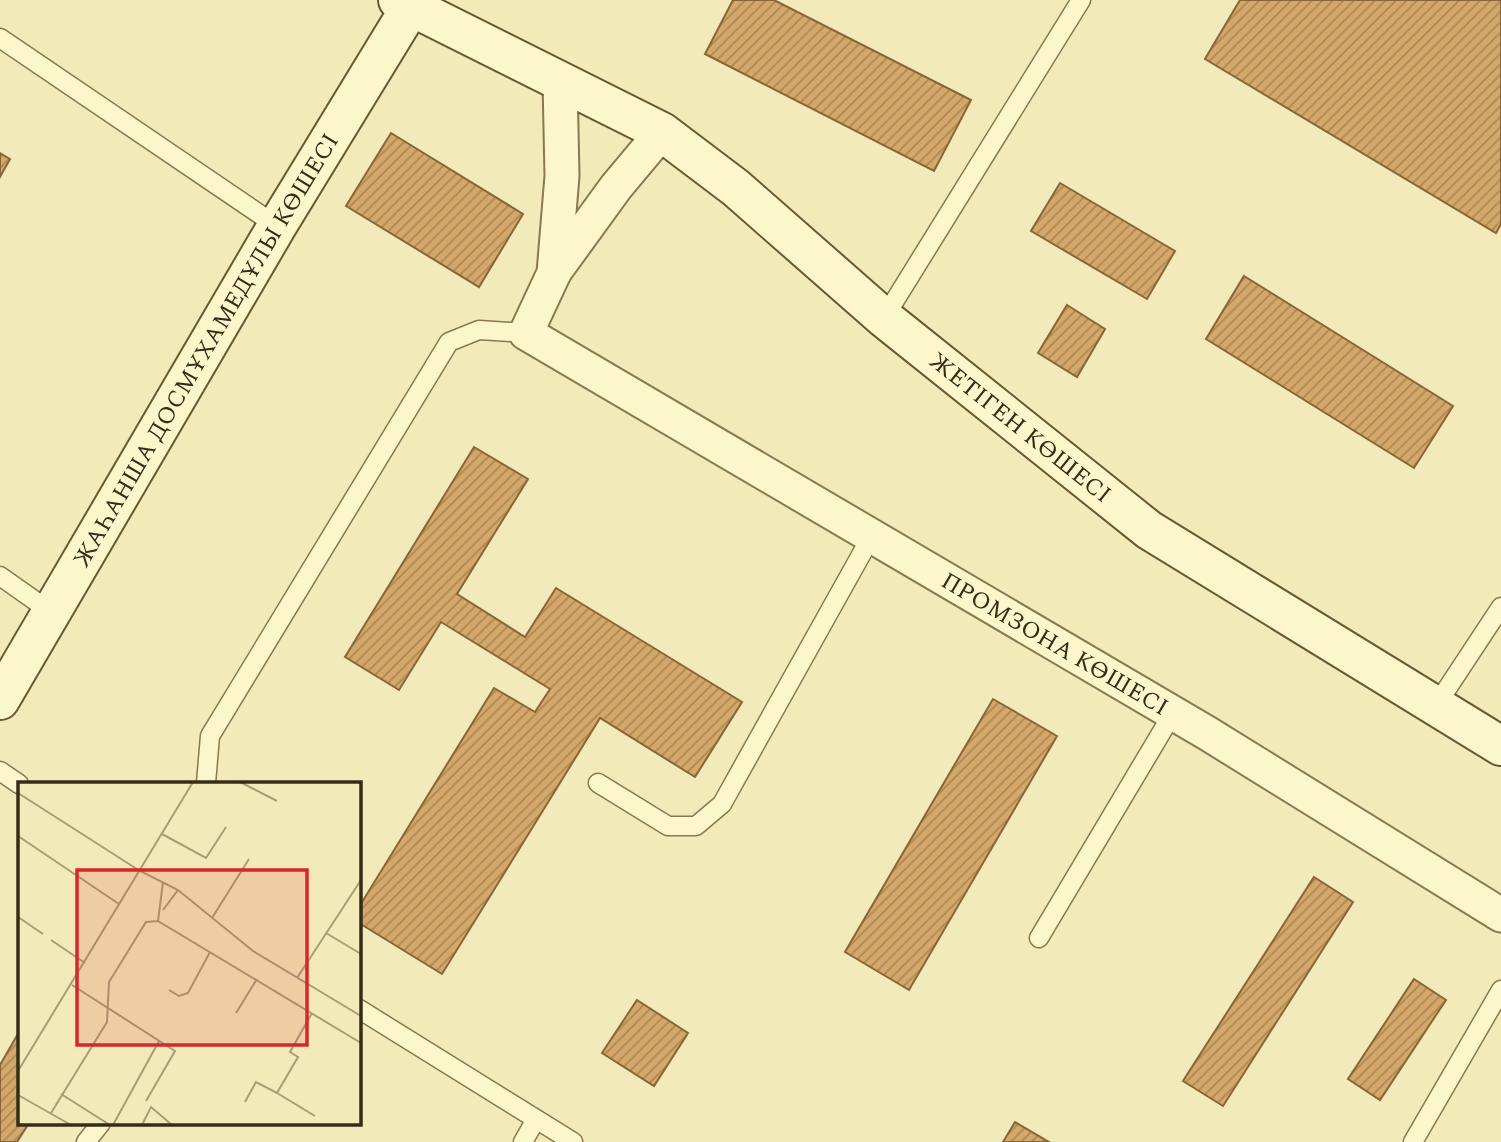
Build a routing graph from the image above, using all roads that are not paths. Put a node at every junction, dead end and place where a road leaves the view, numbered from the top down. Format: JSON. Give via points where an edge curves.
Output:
{"nodes":[{"id":1,"x":1081,"y":0,"type":"edge"},
{"id":2,"x":408,"y":3,"type":"edge"},
{"id":3,"x":0,"y":38,"type":"edge"},
{"id":4,"x":560,"y":81,"type":"junction"},
{"id":5,"x":662,"y":132,"type":"junction"},
{"id":6,"x":277,"y":226,"type":"junction"},
{"id":7,"x":554,"y":273,"type":"junction"},
{"id":8,"x":884,"y":318,"type":"junction"},
{"id":9,"x":526,"y":333,"type":"junction"},
{"id":10,"x":871,"y":537,"type":"junction"},
{"id":11,"x":0,"y":576,"type":"edge"},
{"id":12,"x":1501,"y":607,"type":"edge"},
{"id":13,"x":51,"y":612,"type":"junction"},
{"id":14,"x":0,"y":700,"type":"edge"},
{"id":15,"x":1435,"y":708,"type":"junction"},
{"id":16,"x":1172,"y":713,"type":"junction"},
{"id":17,"x":1501,"y":746,"type":"edge"},
{"id":18,"x":0,"y":771,"type":"edge"},
{"id":19,"x":206,"y":782,"type":"edge"},
{"id":20,"x":18,"y":783,"type":"edge"},
{"id":21,"x":598,"y":783,"type":"dead end"},
{"id":22,"x":1501,"y":915,"type":"edge"},
{"id":23,"x":1039,"y":938,"type":"dead end"},
{"id":24,"x":1501,"y":990,"type":"edge"},
{"id":25,"x":360,"y":1010,"type":"edge"},
{"id":26,"x":536,"y":1121,"type":"junction"},
{"id":27,"x":100,"y":1124,"type":"edge"},
{"id":28,"x":86,"y":1142,"type":"edge"},
{"id":29,"x":523,"y":1142,"type":"edge"},
{"id":30,"x":573,"y":1142,"type":"edge"},
{"id":31,"x":1413,"y":1142,"type":"edge"}],
"edges":[{"from":1,"to":8,"type":"lane"},
{"from":2,"to":4,"type":"street","name":"ЖЕТІГЕН КӨШЕСІ"},
{"from":2,"to":6,"type":"street","name":"ЖАҺАНША ДОСМҰХАМЕДҰЛЫ КӨШЕСІ"},
{"from":3,"to":6,"type":"lane"},
{"from":4,"to":5,"type":"street","name":"ЖЕТІГЕН КӨШЕСІ"},
{"from":4,"to":7,"type":"street","via":[[562,176]]},
{"from":5,"to":7,"type":"street"},
{"from":5,"to":8,"type":"street","name":"ЖЕТІГЕН КӨШЕСІ","via":[[736,188]]},
{"from":6,"to":13,"type":"street","name":"ЖАҺАНША ДОСМҰХАМЕДҰЛЫ КӨШЕСІ"},
{"from":7,"to":9,"type":"street"},
{"from":8,"to":15,"type":"street","name":"ЖЕТІГЕН КӨШЕСІ","via":[[1149,530]]},
{"from":9,"to":10,"type":"street","name":"ПРОМЗОНА КӨШЕСІ"},
{"from":9,"to":19,"type":"lane","via":[[479,330],[449,342],[210,736]]},
{"from":10,"to":16,"type":"street","name":"ПРОМЗОНА КӨШЕСІ"},
{"from":10,"to":21,"type":"lane","via":[[722,804],[696,826],[668,826]]},
{"from":11,"to":13,"type":"lane"},
{"from":12,"to":15,"type":"lane"},
{"from":13,"to":14,"type":"street","name":"ЖАҺАНША ДОСМҰХАМЕДҰЛЫ КӨШЕСІ"},
{"from":15,"to":17,"type":"street","name":"ЖЕТІГЕН КӨШЕСІ"},
{"from":16,"to":22,"type":"street","name":"ПРОМЗОНА КӨШЕСІ"},
{"from":16,"to":23,"type":"lane"},
{"from":18,"to":20,"type":"lane"},
{"from":24,"to":31,"type":"lane"},
{"from":25,"to":26,"type":"lane"},
{"from":26,"to":29,"type":"lane"},
{"from":26,"to":30,"type":"lane"},
{"from":27,"to":28,"type":"lane"}]}
